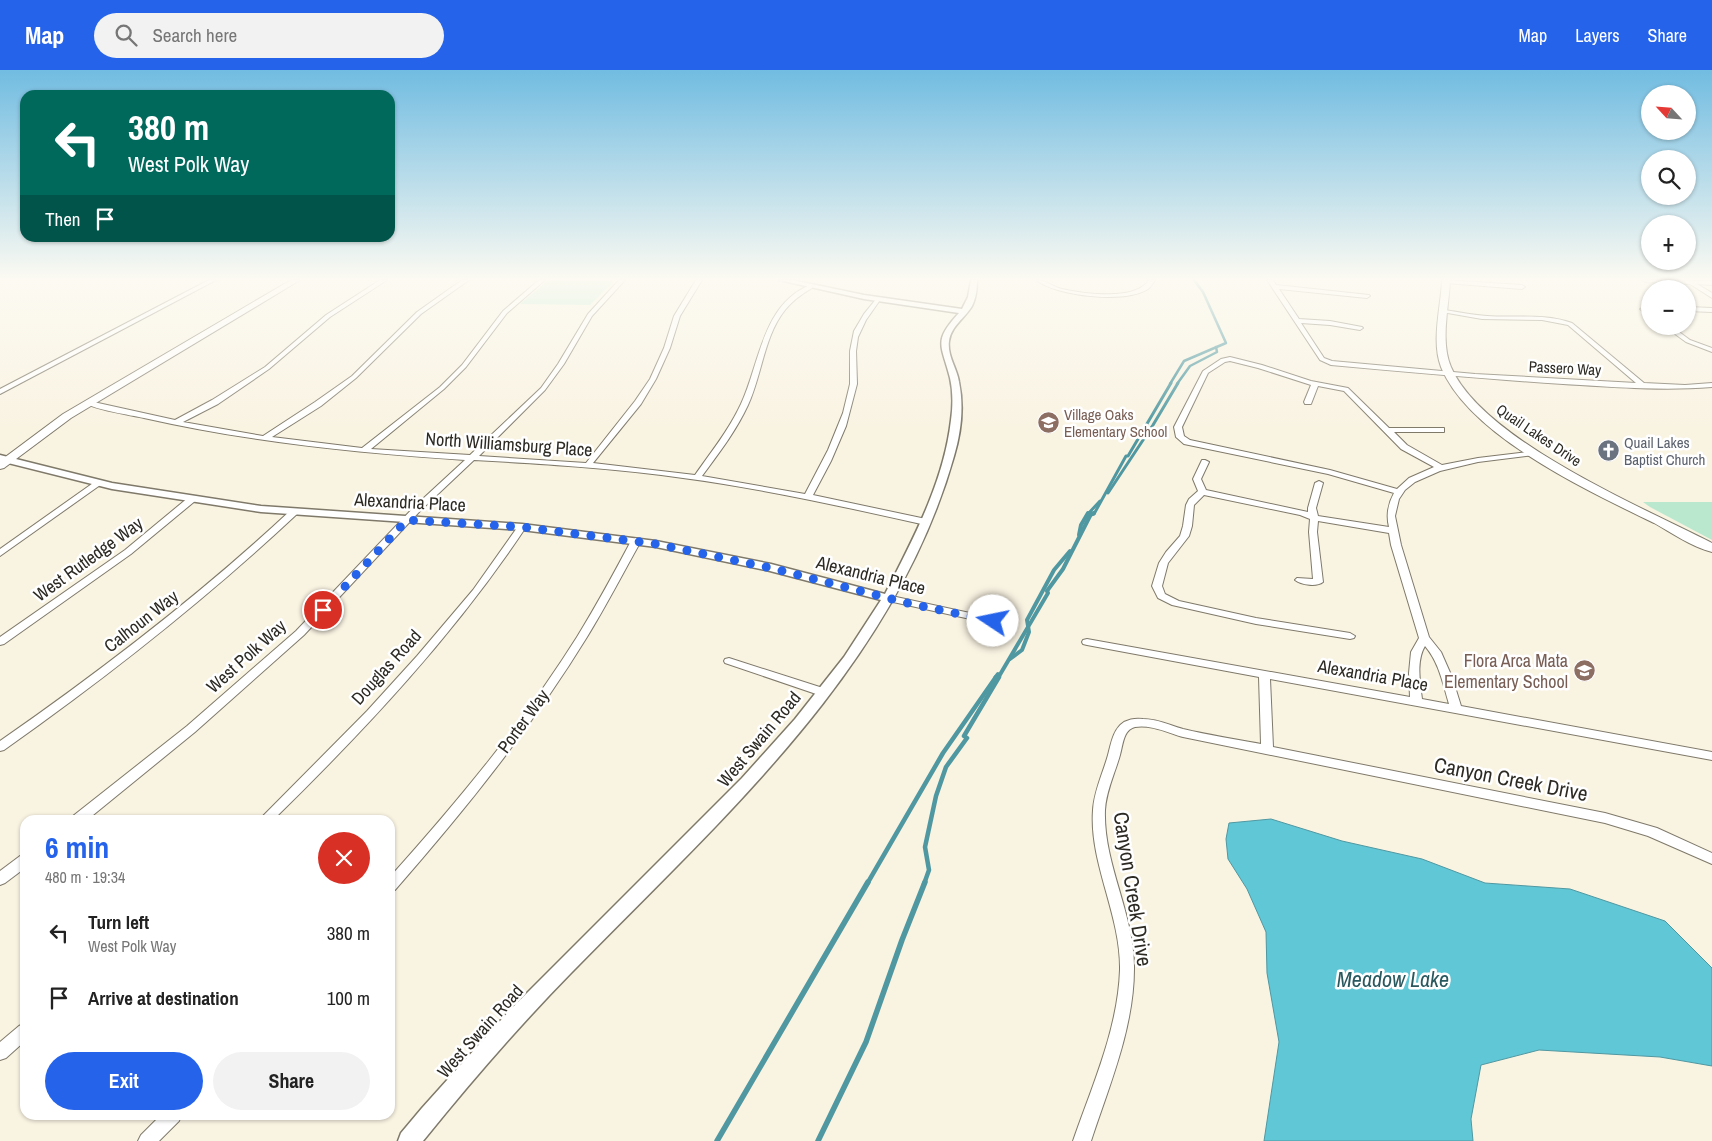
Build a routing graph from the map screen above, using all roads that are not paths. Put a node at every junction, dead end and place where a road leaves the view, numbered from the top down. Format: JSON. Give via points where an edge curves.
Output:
{"nodes":[{"id":1,"x":118,"y":330,"type":"edge"},
{"id":2,"x":212,"y":330,"type":"edge"},
{"id":3,"x":311,"y":330,"type":"edge"},
{"id":4,"x":402,"y":330,"type":"edge"},
{"id":5,"x":491,"y":330,"type":"edge"},
{"id":6,"x":581,"y":330,"type":"edge"},
{"id":7,"x":673,"y":330,"type":"edge"},
{"id":8,"x":769,"y":330,"type":"edge"},
{"id":9,"x":857,"y":330,"type":"edge"},
{"id":10,"x":949,"y":330,"type":"edge"},
{"id":11,"x":1304,"y":330,"type":"edge"},
{"id":12,"x":1444,"y":330,"type":"edge"},
{"id":13,"x":1577,"y":330,"type":"edge"},
{"id":14,"x":1680,"y":335,"type":"edge"},
{"id":15,"x":1712,"y":350,"type":"edge"},
{"id":16,"x":1449,"y":374,"type":"junction"},
{"id":17,"x":1315,"y":384,"type":"junction"},
{"id":18,"x":1712,"y":385,"type":"edge"},
{"id":19,"x":1642,"y":386,"type":"junction"},
{"id":20,"x":0,"y":392,"type":"edge"},
{"id":21,"x":1308,"y":402,"type":"dead end"},
{"id":22,"x":89,"y":403,"type":"junction"},
{"id":23,"x":175,"y":423,"type":"junction"},
{"id":24,"x":1388,"y":430,"type":"junction"},
{"id":25,"x":1441,"y":430,"type":"dead end"},
{"id":26,"x":264,"y":439,"type":"junction"},
{"id":27,"x":364,"y":450,"type":"junction"},
{"id":28,"x":1534,"y":453,"type":"junction"},
{"id":29,"x":471,"y":457,"type":"junction"},
{"id":30,"x":3,"y":461,"type":"edge"},
{"id":31,"x":1205,"y":462,"type":"dead end"},
{"id":32,"x":588,"y":464,"type":"junction"},
{"id":33,"x":1442,"y":468,"type":"junction"},
{"id":34,"x":697,"y":477,"type":"junction"},
{"id":35,"x":1319,"y":482,"type":"dead end"},
{"id":36,"x":99,"y":483,"type":"junction"},
{"id":37,"x":1202,"y":492,"type":"junction"},
{"id":38,"x":1399,"y":492,"type":"junction"},
{"id":39,"x":808,"y":496,"type":"junction"},
{"id":40,"x":192,"y":499,"type":"junction"},
{"id":41,"x":294,"y":512,"type":"junction"},
{"id":42,"x":1314,"y":518,"type":"junction"},
{"id":43,"x":407,"y":520,"type":"junction"},
{"id":44,"x":926,"y":522,"type":"junction"},
{"id":45,"x":522,"y":527,"type":"junction"},
{"id":46,"x":1394,"y":531,"type":"junction"},
{"id":47,"x":636,"y":541,"type":"junction"},
{"id":48,"x":1712,"y":548,"type":"edge"},
{"id":49,"x":0,"y":553,"type":"edge"},
{"id":50,"x":1300,"y":580,"type":"dead end"},
{"id":51,"x":887,"y":598,"type":"junction"},
{"id":52,"x":993,"y":621,"type":"dead end"},
{"id":53,"x":1350,"y":636,"type":"dead end"},
{"id":54,"x":1424,"y":638,"type":"junction"},
{"id":55,"x":0,"y":642,"type":"edge"},
{"id":56,"x":1087,"y":642,"type":"dead end"},
{"id":57,"x":728,"y":661,"type":"dead end"},
{"id":58,"x":1264,"y":674,"type":"junction"},
{"id":59,"x":822,"y":692,"type":"junction"},
{"id":60,"x":1416,"y":701,"type":"junction"},
{"id":61,"x":1456,"y":708,"type":"junction"},
{"id":62,"x":0,"y":746,"type":"edge"},
{"id":63,"x":1268,"y":750,"type":"junction"},
{"id":64,"x":1712,"y":756,"type":"edge"},
{"id":65,"x":84,"y":815,"type":"edge"},
{"id":66,"x":270,"y":815,"type":"edge"},
{"id":67,"x":1712,"y":859,"type":"edge"},
{"id":68,"x":20,"y":864,"type":"edge"},
{"id":69,"x":0,"y":879,"type":"edge"},
{"id":70,"x":395,"y":880,"type":"edge"},
{"id":71,"x":20,"y":1035,"type":"edge"},
{"id":72,"x":0,"y":1052,"type":"edge"},
{"id":73,"x":169,"y":1120,"type":"edge"},
{"id":74,"x":147,"y":1141,"type":"edge"},
{"id":75,"x":409,"y":1141,"type":"edge"},
{"id":76,"x":1082,"y":1141,"type":"edge"}],
"edges":[{"from":1,"to":20,"type":"street"},
{"from":2,"to":22,"type":"main road"},
{"from":3,"to":23,"type":"street","via":[[259,374]]},
{"from":4,"to":26,"type":"street","via":[[354,377]]},
{"from":5,"to":27,"type":"street","via":[[464,366],[442,388]]},
{"from":6,"to":29,"type":"street","name":"West Polk Way","via":[[545,387]]},
{"from":7,"to":32,"type":"street","via":[[653,380]]},
{"from":8,"to":34,"type":"street","via":[[744,405]]},
{"from":9,"to":39,"type":"street","via":[[848,409],[830,456]]},
{"from":10,"to":44,"type":"street","name":"West Swain Road","via":[[944,342],[955,380],[955,421],[949,455]]},
{"from":11,"to":16,"type":"street","name":"Passero Way","via":[[1322,359],[1328,362]]},
{"from":12,"to":16,"type":"main road","name":"Quail Lakes Drive","via":[[1442,354]]},
{"from":13,"to":19,"type":"street"},
{"from":14,"to":15,"type":"street"},
{"from":16,"to":19,"type":"street","name":"Passero Way"},
{"from":16,"to":28,"type":"main road","name":"Quail Lakes Drive","via":[[1458,390],[1478,411]]},
{"from":17,"to":21,"type":"street"},
{"from":17,"to":24,"type":"street","via":[[1346,389]]},
{"from":17,"to":38,"type":"street","via":[[1241,361],[1223,360],[1205,372],[1178,432],[1180,437],[1195,444],[1330,472]]},
{"from":18,"to":19,"type":"street","name":"Passero Way"},
{"from":22,"to":23,"type":"street","name":"North Williamsburg Place"},
{"from":22,"to":30,"type":"main road"},
{"from":23,"to":26,"type":"street","name":"North Williamsburg Place"},
{"from":24,"to":25,"type":"street"},
{"from":24,"to":33,"type":"street","via":[[1404,446]]},
{"from":26,"to":27,"type":"street","name":"North Williamsburg Place"},
{"from":27,"to":29,"type":"street","name":"North Williamsburg Place"},
{"from":28,"to":33,"type":"street"},
{"from":28,"to":48,"type":"main road","name":"Quail Lakes Drive"},
{"from":29,"to":32,"type":"street","name":"North Williamsburg Place"},
{"from":29,"to":43,"type":"street","name":"West Polk Way"},
{"from":30,"to":36,"type":"street","name":"Alexandria Place"},
{"from":31,"to":37,"type":"street","via":[[1197,479]]},
{"from":32,"to":34,"type":"street","name":"North Williamsburg Place"},
{"from":33,"to":38,"type":"street","via":[[1420,476]]},
{"from":34,"to":39,"type":"street","name":"North Williamsburg Place"},
{"from":35,"to":42,"type":"street","via":[[1312,508]]},
{"from":36,"to":40,"type":"street","name":"Alexandria Place"},
{"from":36,"to":49,"type":"street"},
{"from":37,"to":42,"type":"street"},
{"from":37,"to":53,"type":"street","via":[[1190,503],[1187,530],[1167,557],[1156,586],[1161,596],[1176,604],[1256,621]]},
{"from":38,"to":46,"type":"street","via":[[1391,510]]},
{"from":39,"to":44,"type":"street","name":"North Williamsburg Place"},
{"from":40,"to":41,"type":"street","name":"Alexandria Place"},
{"from":40,"to":55,"type":"street","name":"West Rutledge Way","via":[[128,552]]},
{"from":41,"to":43,"type":"street","name":"Alexandria Place"},
{"from":41,"to":62,"type":"street","name":"Calhoun Way","via":[[230,571],[151,636]]},
{"from":42,"to":46,"type":"street"},
{"from":42,"to":50,"type":"street","via":[[1312,532],[1318,582]]},
{"from":43,"to":45,"type":"street","name":"Alexandria Place"},
{"from":43,"to":65,"type":"street","name":"West Polk Way","via":[[346,587],[252,677]]},
{"from":44,"to":51,"type":"street","name":"West Swain Road"},
{"from":45,"to":47,"type":"street","name":"Alexandria Place"},
{"from":45,"to":66,"type":"street","name":"Douglas Road","via":[[470,601],[427,652],[356,731]]},
{"from":46,"to":54,"type":"street"},
{"from":47,"to":51,"type":"street","name":"Alexandria Place","via":[[745,562]]},
{"from":47,"to":70,"type":"street","name":"Porter Way","via":[[582,637],[545,692],[461,803]]},
{"from":51,"to":52,"type":"street","name":"Alexandria Place"},
{"from":51,"to":59,"type":"street","name":"West Swain Road","via":[[861,640]]},
{"from":54,"to":60,"type":"street","via":[[1416,652]]},
{"from":54,"to":61,"type":"street","via":[[1436,652]]},
{"from":56,"to":58,"type":"street","name":"Alexandria Place"},
{"from":57,"to":59,"type":"street"},
{"from":58,"to":60,"type":"street","name":"Alexandria Place"},
{"from":58,"to":63,"type":"street"},
{"from":59,"to":75,"type":"street","name":"West Swain Road","via":[[720,813],[535,998]]},
{"from":60,"to":61,"type":"street","name":"Alexandria Place"},
{"from":61,"to":64,"type":"street","name":"Alexandria Place"},
{"from":63,"to":67,"type":"street","name":"Canyon Creek Drive","via":[[1605,818],[1652,832]]},
{"from":63,"to":76,"type":"street","name":"Canyon Creek Drive","via":[[1144,724],[1130,724],[1120,732],[1101,794],[1099,816],[1102,847],[1125,940],[1128,968],[1123,1013]]},
{"from":68,"to":69,"type":"street"},
{"from":71,"to":72,"type":"street"},
{"from":73,"to":74,"type":"street"}]}
